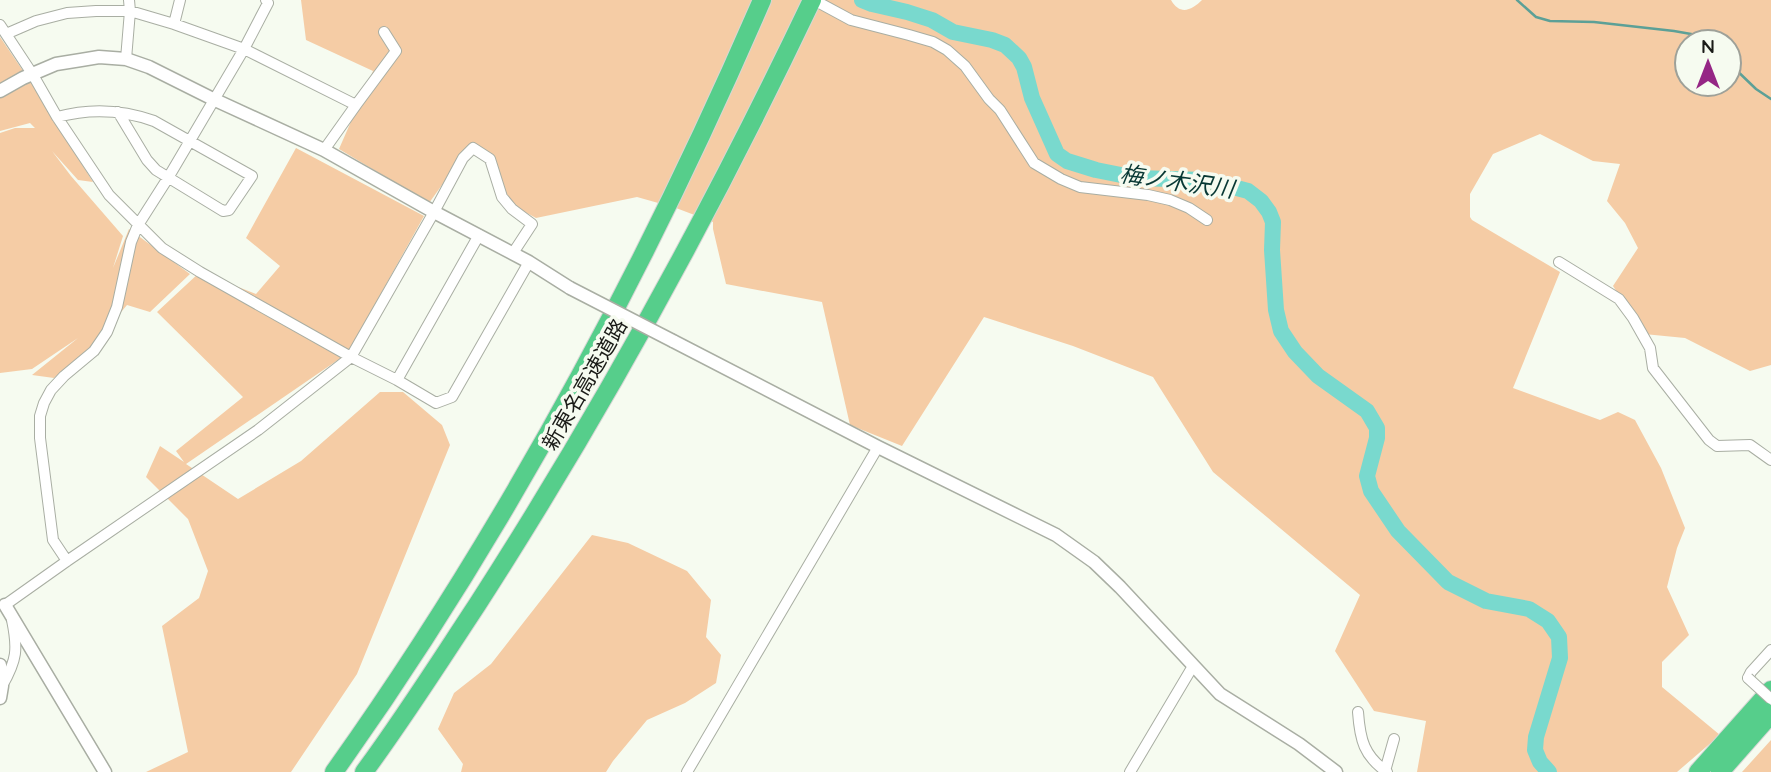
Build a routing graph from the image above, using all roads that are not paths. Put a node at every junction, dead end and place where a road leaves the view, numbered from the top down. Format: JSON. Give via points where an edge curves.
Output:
{"nodes":[{"id":1,"x":180,"y":0,"type":"edge"},
{"id":2,"x":266,"y":0,"type":"edge"},
{"id":3,"x":762,"y":0,"type":"edge"},
{"id":4,"x":813,"y":0,"type":"edge"},
{"id":5,"x":129,"y":5,"type":"edge"},
{"id":6,"x":174,"y":24,"type":"junction"},
{"id":7,"x":3,"y":30,"type":"edge"},
{"id":8,"x":384,"y":32,"type":"dead end"},
{"id":9,"x":244,"y":49,"type":"junction"},
{"id":10,"x":126,"y":59,"type":"junction"},
{"id":11,"x":33,"y":75,"type":"junction"},
{"id":12,"x":0,"y":91,"type":"edge"},
{"id":13,"x":214,"y":99,"type":"junction"},
{"id":14,"x":356,"y":105,"type":"junction"},
{"id":15,"x":118,"y":112,"type":"junction"},
{"id":16,"x":57,"y":117,"type":"junction"},
{"id":17,"x":189,"y":141,"type":"junction"},
{"id":18,"x":324,"y":150,"type":"junction"},
{"id":19,"x":168,"y":178,"type":"junction"},
{"id":20,"x":434,"y":212,"type":"junction"},
{"id":21,"x":1207,"y":220,"type":"dead end"},
{"id":22,"x":138,"y":225,"type":"junction"},
{"id":23,"x":479,"y":235,"type":"junction"},
{"id":24,"x":513,"y":253,"type":"junction"},
{"id":25,"x":1559,"y":261,"type":"dead end"},
{"id":26,"x":529,"y":262,"type":"junction"},
{"id":27,"x":351,"y":357,"type":"junction"},
{"id":28,"x":397,"y":380,"type":"junction"},
{"id":29,"x":878,"y":447,"type":"junction"},
{"id":30,"x":1771,"y":460,"type":"edge"},
{"id":31,"x":67,"y":561,"type":"junction"},
{"id":32,"x":3,"y":607,"type":"edge"},
{"id":33,"x":1771,"y":650,"type":"edge"},
{"id":34,"x":0,"y":665,"type":"edge"},
{"id":35,"x":1193,"y":666,"type":"junction"},
{"id":36,"x":1,"y":690,"type":"edge"},
{"id":37,"x":1771,"y":690,"type":"edge"},
{"id":38,"x":1771,"y":699,"type":"edge"},
{"id":39,"x":1358,"y":712,"type":"dead end"},
{"id":40,"x":1771,"y":714,"type":"edge"},
{"id":41,"x":1394,"y":739,"type":"dead end"},
{"id":42,"x":1718,"y":766,"type":"edge"},
{"id":43,"x":1386,"y":771,"type":"edge"},
{"id":44,"x":104,"y":772,"type":"edge"},
{"id":45,"x":334,"y":772,"type":"edge"},
{"id":46,"x":365,"y":772,"type":"edge"},
{"id":47,"x":687,"y":772,"type":"edge"},
{"id":48,"x":1130,"y":772,"type":"edge"},
{"id":49,"x":1335,"y":772,"type":"edge"},
{"id":50,"x":1698,"y":772,"type":"edge"}],
"edges":[{"from":1,"to":6,"type":"street"},
{"from":2,"to":9,"type":"street"},
{"from":3,"to":45,"type":"highway","name":"新東名高速道路","via":[[668,204],[542,444],[421,642]]},
{"from":4,"to":21,"type":"street","via":[[851,20],[947,50],[1000,110],[1034,163],[1061,179],[1080,187],[1170,200]]},
{"from":4,"to":46,"type":"highway","name":"新東名高速道路","via":[[703,218],[593,417],[524,532]]},
{"from":5,"to":6,"type":"street"},
{"from":5,"to":7,"type":"street","via":[[67,13]]},
{"from":5,"to":10,"type":"street"},
{"from":6,"to":9,"type":"street"},
{"from":7,"to":11,"type":"street"},
{"from":8,"to":14,"type":"street","via":[[396,51]]},
{"from":9,"to":13,"type":"street"},
{"from":9,"to":14,"type":"street"},
{"from":10,"to":11,"type":"street","via":[[99,57],[56,64]]},
{"from":10,"to":13,"type":"street"},
{"from":11,"to":12,"type":"street"},
{"from":11,"to":16,"type":"street"},
{"from":13,"to":17,"type":"street"},
{"from":13,"to":18,"type":"street"},
{"from":14,"to":18,"type":"street"},
{"from":15,"to":16,"type":"street","via":[[78,111]]},
{"from":15,"to":17,"type":"street","via":[[154,121]]},
{"from":15,"to":19,"type":"street","via":[[147,160]]},
{"from":16,"to":22,"type":"street","via":[[109,195]]},
{"from":17,"to":19,"type":"street"},
{"from":17,"to":19,"type":"street","via":[[252,176],[229,210],[223,211]]},
{"from":18,"to":20,"type":"street"},
{"from":19,"to":22,"type":"street"},
{"from":20,"to":23,"type":"street"},
{"from":20,"to":24,"type":"street","via":[[473,148],[490,159],[502,198],[532,224]]},
{"from":20,"to":27,"type":"street"},
{"from":22,"to":27,"type":"street","via":[[162,248],[200,272]]},
{"from":22,"to":31,"type":"street","via":[[107,332],[94,351],[51,390],[40,415],[53,540]]},
{"from":23,"to":24,"type":"street"},
{"from":23,"to":28,"type":"street"},
{"from":24,"to":26,"type":"street"},
{"from":25,"to":30,"type":"street","via":[[1619,299],[1650,348],[1653,368],[1709,440],[1717,446],[1750,446]]},
{"from":26,"to":28,"type":"street","via":[[452,397],[436,403]]},
{"from":26,"to":29,"type":"street","bridge":true,"via":[[570,288]]},
{"from":27,"to":28,"type":"street"},
{"from":27,"to":31,"type":"street","via":[[258,430]]},
{"from":29,"to":35,"type":"street","via":[[1066,542],[1120,587]]},
{"from":29,"to":47,"type":"street"},
{"from":31,"to":32,"type":"street"},
{"from":32,"to":36,"type":"street","via":[[12,621],[17,647],[13,668]]},
{"from":32,"to":44,"type":"street"},
{"from":33,"to":38,"type":"street","bridge":true,"via":[[1748,678]]},
{"from":34,"to":36,"type":"street"},
{"from":35,"to":48,"type":"street"},
{"from":35,"to":49,"type":"street","via":[[1220,694]]},
{"from":37,"to":42,"type":"highway"},
{"from":39,"to":43,"type":"street","via":[[1362,742]]},
{"from":40,"to":42,"type":"highway"},
{"from":41,"to":43,"type":"street"},
{"from":42,"to":50,"type":"highway"}]}
